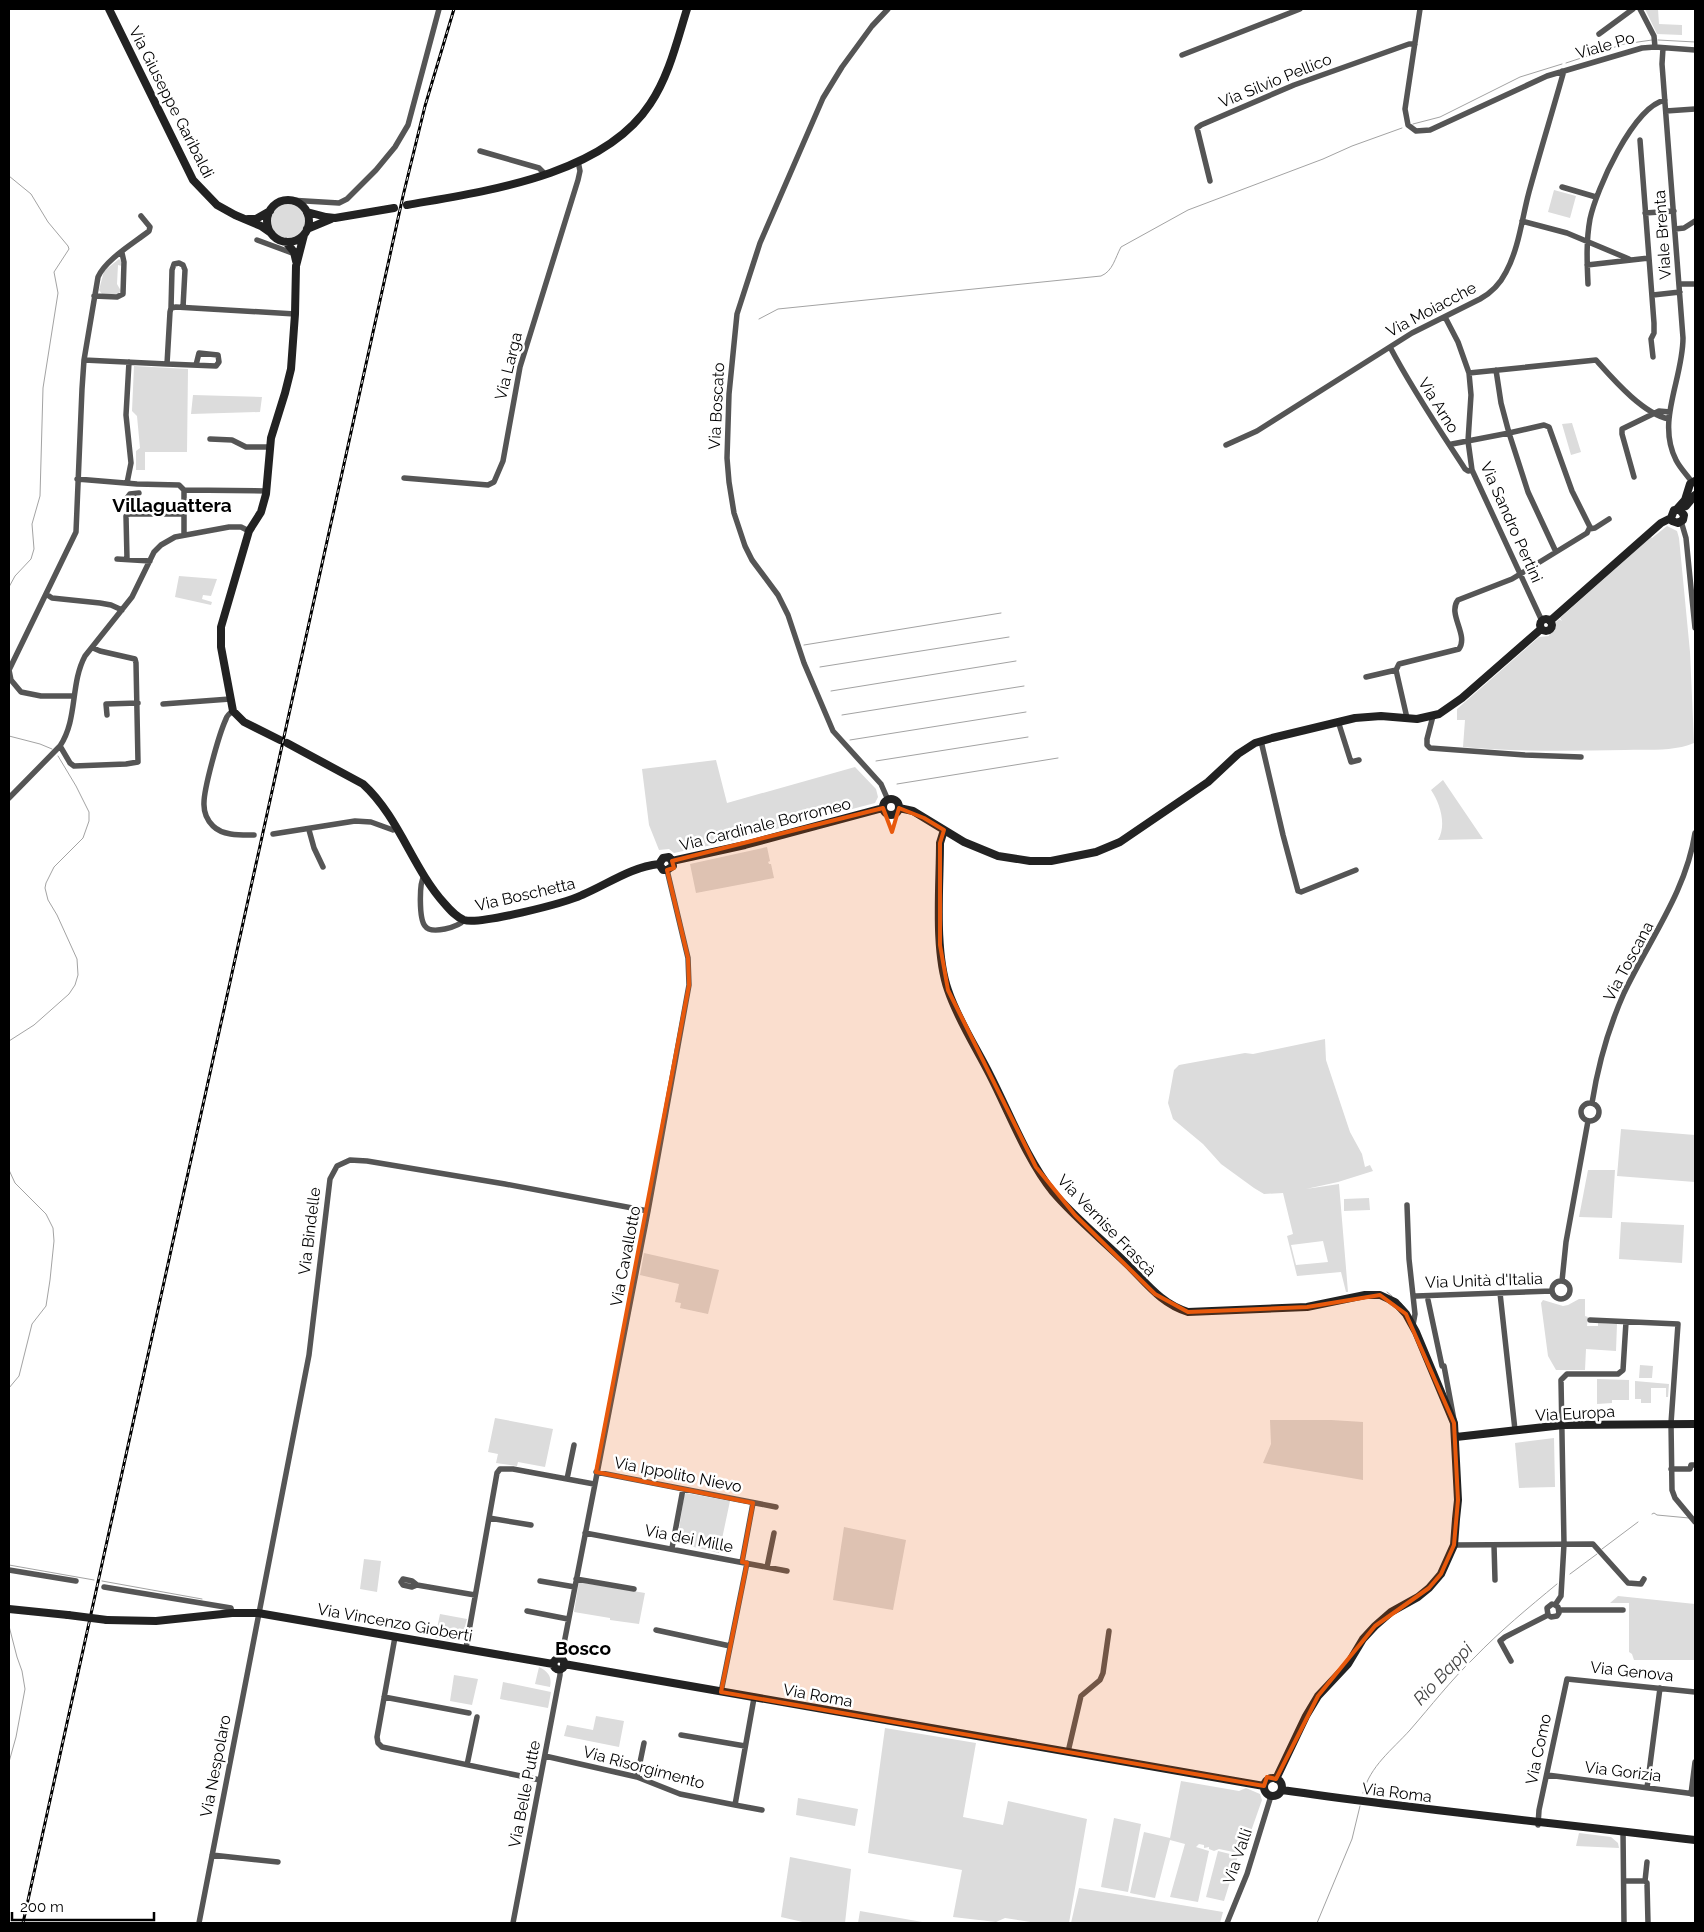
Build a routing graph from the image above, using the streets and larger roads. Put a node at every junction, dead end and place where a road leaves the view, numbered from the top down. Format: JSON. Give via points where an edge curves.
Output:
{"nodes":[{"id":1,"x":109,"y":9,"type":"edge"},
{"id":2,"x":440,"y":9,"type":"edge"},
{"id":3,"x":687,"y":9,"type":"edge"},
{"id":4,"x":888,"y":9,"type":"edge"},
{"id":5,"x":1300,"y":9,"type":"edge"},
{"id":6,"x":1420,"y":9,"type":"edge"},
{"id":7,"x":1633,"y":9,"type":"edge"},
{"id":8,"x":1640,"y":9,"type":"edge"},
{"id":9,"x":1599,"y":34,"type":"dead end"},
{"id":10,"x":1415,"y":44,"type":"junction"},
{"id":11,"x":1655,"y":47,"type":"junction"},
{"id":12,"x":1663,"y":48,"type":"junction"},
{"id":13,"x":1695,"y":50,"type":"edge"},
{"id":14,"x":1182,"y":56,"type":"dead end"},
{"id":15,"x":1562,"y":72,"type":"junction"},
{"id":16,"x":1555,"y":74,"type":"junction"},
{"id":17,"x":1558,"y":90,"type":"junction"},
{"id":18,"x":1665,"y":100,"type":"junction"},
{"id":19,"x":1695,"y":109,"type":"edge"},
{"id":20,"x":1666,"y":111,"type":"junction"},
{"id":21,"x":1640,"y":140,"type":"dead end"},
{"id":22,"x":480,"y":151,"type":"dead end"},
{"id":23,"x":578,"y":161,"type":"junction"},
{"id":24,"x":545,"y":174,"type":"junction"},
{"id":25,"x":1210,"y":181,"type":"dead end"},
{"id":26,"x":1562,"y":187,"type":"dead end"},
{"id":27,"x":1596,"y":197,"type":"junction"},
{"id":28,"x":289,"y":200,"type":"junction"},
{"id":29,"x":321,"y":202,"type":"junction"},
{"id":30,"x":407,"y":205,"type":"dead end"},
{"id":31,"x":394,"y":208,"type":"dead end"},
{"id":32,"x":270,"y":211,"type":"junction"},
{"id":33,"x":1674,"y":211,"type":"junction"},
{"id":34,"x":307,"y":212,"type":"junction"},
{"id":35,"x":1645,"y":213,"type":"junction"},
{"id":36,"x":141,"y":216,"type":"dead end"},
{"id":37,"x":319,"y":216,"type":"junction"},
{"id":38,"x":241,"y":218,"type":"junction"},
{"id":39,"x":335,"y":218,"type":"junction"},
{"id":40,"x":1522,"y":221,"type":"junction"},
{"id":41,"x":1695,"y":221,"type":"edge"},
{"id":42,"x":1676,"y":229,"type":"junction"},
{"id":43,"x":305,"y":232,"type":"junction"},
{"id":44,"x":271,"y":233,"type":"junction"},
{"id":45,"x":258,"y":240,"type":"dead end"},
{"id":46,"x":1587,"y":241,"type":"junction"},
{"id":47,"x":286,"y":242,"type":"junction"},
{"id":48,"x":122,"y":253,"type":"junction"},
{"id":49,"x":296,"y":254,"type":"junction"},
{"id":50,"x":1649,"y":258,"type":"junction"},
{"id":51,"x":1629,"y":259,"type":"junction"},
{"id":52,"x":1587,"y":265,"type":"junction"},
{"id":53,"x":1588,"y":284,"type":"dead end"},
{"id":54,"x":1679,"y":284,"type":"junction"},
{"id":55,"x":1695,"y":284,"type":"edge"},
{"id":56,"x":1680,"y":292,"type":"junction"},
{"id":57,"x":1653,"y":295,"type":"junction"},
{"id":58,"x":94,"y":296,"type":"junction"},
{"id":59,"x":183,"y":307,"type":"junction"},
{"id":60,"x":171,"y":308,"type":"junction"},
{"id":61,"x":295,"y":314,"type":"junction"},
{"id":62,"x":1445,"y":317,"type":"junction"},
{"id":63,"x":1390,"y":347,"type":"junction"},
{"id":64,"x":1652,"y":357,"type":"dead end"},
{"id":65,"x":84,"y":360,"type":"junction"},
{"id":66,"x":129,"y":362,"type":"junction"},
{"id":67,"x":167,"y":364,"type":"junction"},
{"id":68,"x":196,"y":365,"type":"dead end"},
{"id":69,"x":1496,"y":370,"type":"junction"},
{"id":70,"x":1470,"y":373,"type":"junction"},
{"id":71,"x":1656,"y":414,"type":"junction"},
{"id":72,"x":1670,"y":416,"type":"junction"},
{"id":73,"x":1509,"y":433,"type":"junction"},
{"id":74,"x":210,"y":439,"type":"dead end"},
{"id":75,"x":1468,"y":441,"type":"junction"},
{"id":76,"x":1226,"y":444,"type":"dead end"},
{"id":77,"x":1452,"y":444,"type":"dead end"},
{"id":78,"x":270,"y":447,"type":"junction"},
{"id":79,"x":1472,"y":470,"type":"junction"},
{"id":80,"x":1634,"y":477,"type":"dead end"},
{"id":81,"x":404,"y":478,"type":"dead end"},
{"id":82,"x":78,"y":479,"type":"junction"},
{"id":83,"x":128,"y":483,"type":"junction"},
{"id":84,"x":1693,"y":488,"type":"edge"},
{"id":85,"x":184,"y":490,"type":"junction"},
{"id":86,"x":266,"y":491,"type":"junction"},
{"id":87,"x":138,"y":493,"type":"dead end"},
{"id":88,"x":1677,"y":510,"type":"junction"},
{"id":89,"x":129,"y":514,"type":"junction"},
{"id":90,"x":183,"y":514,"type":"junction"},
{"id":91,"x":1671,"y":518,"type":"junction"},
{"id":92,"x":1682,"y":518,"type":"junction"},
{"id":93,"x":1609,"y":519,"type":"dead end"},
{"id":94,"x":1589,"y":529,"type":"junction"},
{"id":95,"x":249,"y":531,"type":"junction"},
{"id":96,"x":184,"y":536,"type":"junction"},
{"id":97,"x":1556,"y":552,"type":"junction"},
{"id":98,"x":116,"y":559,"type":"dead end"},
{"id":99,"x":126,"y":559,"type":"junction"},
{"id":100,"x":150,"y":561,"type":"junction"},
{"id":101,"x":1692,"y":569,"type":"edge"},
{"id":102,"x":1520,"y":575,"type":"junction"},
{"id":103,"x":46,"y":594,"type":"junction"},
{"id":104,"x":122,"y":610,"type":"junction"},
{"id":105,"x":1546,"y":621,"type":"junction"},
{"id":106,"x":1695,"y":628,"type":"edge"},
{"id":107,"x":93,"y":648,"type":"junction"},
{"id":108,"x":1396,"y":670,"type":"junction"},
{"id":109,"x":1366,"y":677,"type":"dead end"},
{"id":110,"x":74,"y":696,"type":"junction"},
{"id":111,"x":230,"y":699,"type":"junction"},
{"id":112,"x":138,"y":703,"type":"junction"},
{"id":113,"x":163,"y":704,"type":"dead end"},
{"id":114,"x":234,"y":711,"type":"junction"},
{"id":115,"x":107,"y":715,"type":"dead end"},
{"id":116,"x":1433,"y":716,"type":"junction"},
{"id":117,"x":1407,"y":718,"type":"junction"},
{"id":118,"x":1338,"y":721,"type":"junction"},
{"id":119,"x":1262,"y":741,"type":"junction"},
{"id":120,"x":60,"y":746,"type":"junction"},
{"id":121,"x":1582,"y":757,"type":"dead end"},
{"id":122,"x":1359,"y":760,"type":"dead end"},
{"id":123,"x":9,"y":798,"type":"edge"},
{"id":124,"x":888,"y":800,"type":"junction"},
{"id":125,"x":883,"y":808,"type":"junction"},
{"id":126,"x":898,"y":808,"type":"junction"},
{"id":127,"x":396,"y":829,"type":"junction"},
{"id":128,"x":309,"y":830,"type":"junction"},
{"id":129,"x":944,"y":830,"type":"junction"},
{"id":130,"x":1695,"y":833,"type":"edge"},
{"id":131,"x":273,"y":834,"type":"dead end"},
{"id":132,"x":254,"y":835,"type":"dead end"},
{"id":133,"x":672,"y":861,"type":"junction"},
{"id":134,"x":659,"y":864,"type":"junction"},
{"id":135,"x":323,"y":867,"type":"dead end"},
{"id":136,"x":668,"y":870,"type":"junction"},
{"id":137,"x":1356,"y":870,"type":"dead end"},
{"id":138,"x":424,"y":876,"type":"junction"},
{"id":139,"x":464,"y":920,"type":"junction"},
{"id":140,"x":1592,"y":1103,"type":"junction"},
{"id":141,"x":1588,"y":1120,"type":"junction"},
{"id":142,"x":1407,"y":1205,"type":"dead end"},
{"id":143,"x":648,"y":1211,"type":"junction"},
{"id":144,"x":1562,"y":1281,"type":"junction"},
{"id":145,"x":1552,"y":1291,"type":"junction"},
{"id":146,"x":1500,"y":1293,"type":"junction"},
{"id":147,"x":1416,"y":1296,"type":"dead end"},
{"id":148,"x":1428,"y":1300,"type":"dead end"},
{"id":149,"x":1590,"y":1320,"type":"dead end"},
{"id":150,"x":1626,"y":1322,"type":"junction"},
{"id":151,"x":1413,"y":1325,"type":"junction"},
{"id":152,"x":1454,"y":1422,"type":"junction"},
{"id":153,"x":1671,"y":1423,"type":"junction"},
{"id":154,"x":1695,"y":1424,"type":"edge"},
{"id":155,"x":1563,"y":1425,"type":"junction"},
{"id":156,"x":1515,"y":1430,"type":"junction"},
{"id":157,"x":1456,"y":1437,"type":"junction"},
{"id":158,"x":574,"y":1446,"type":"dead end"},
{"id":159,"x":1695,"y":1465,"type":"edge"},
{"id":160,"x":1671,"y":1469,"type":"junction"},
{"id":161,"x":596,"y":1472,"type":"junction"},
{"id":162,"x":567,"y":1479,"type":"junction"},
{"id":163,"x":594,"y":1484,"type":"junction"},
{"id":164,"x":683,"y":1488,"type":"junction"},
{"id":165,"x":753,"y":1503,"type":"junction"},
{"id":166,"x":776,"y":1507,"type":"dead end"},
{"id":167,"x":489,"y":1518,"type":"junction"},
{"id":168,"x":1693,"y":1519,"type":"edge"},
{"id":169,"x":531,"y":1524,"type":"dead end"},
{"id":170,"x":585,"y":1533,"type":"junction"},
{"id":171,"x":774,"y":1533,"type":"dead end"},
{"id":172,"x":1564,"y":1544,"type":"junction"},
{"id":173,"x":1454,"y":1545,"type":"junction"},
{"id":174,"x":1494,"y":1545,"type":"junction"},
{"id":175,"x":672,"y":1548,"type":"junction"},
{"id":176,"x":744,"y":1562,"type":"junction"},
{"id":177,"x":767,"y":1567,"type":"junction"},
{"id":178,"x":9,"y":1570,"type":"edge"},
{"id":179,"x":787,"y":1571,"type":"dead end"},
{"id":180,"x":576,"y":1579,"type":"junction"},
{"id":181,"x":1644,"y":1579,"type":"dead end"},
{"id":182,"x":1495,"y":1580,"type":"dead end"},
{"id":183,"x":76,"y":1581,"type":"dead end"},
{"id":184,"x":540,"y":1581,"type":"dead end"},
{"id":185,"x":417,"y":1585,"type":"dead end"},
{"id":186,"x":104,"y":1586,"type":"dead end"},
{"id":187,"x":575,"y":1587,"type":"junction"},
{"id":188,"x":634,"y":1589,"type":"dead end"},
{"id":189,"x":475,"y":1595,"type":"junction"},
{"id":190,"x":1558,"y":1607,"type":"junction"},
{"id":191,"x":9,"y":1609,"type":"edge"},
{"id":192,"x":1623,"y":1610,"type":"dead end"},
{"id":193,"x":527,"y":1611,"type":"dead end"},
{"id":194,"x":232,"y":1613,"type":"junction"},
{"id":195,"x":258,"y":1613,"type":"junction"},
{"id":196,"x":1548,"y":1615,"type":"junction"},
{"id":197,"x":568,"y":1619,"type":"junction"},
{"id":198,"x":656,"y":1630,"type":"dead end"},
{"id":199,"x":1109,"y":1631,"type":"dead end"},
{"id":200,"x":395,"y":1637,"type":"junction"},
{"id":201,"x":730,"y":1646,"type":"junction"},
{"id":202,"x":466,"y":1648,"type":"junction"},
{"id":203,"x":1511,"y":1661,"type":"dead end"},
{"id":204,"x":562,"y":1664,"type":"junction"},
{"id":205,"x":1566,"y":1679,"type":"joint"},
{"id":206,"x":1660,"y":1688,"type":"junction"},
{"id":207,"x":721,"y":1692,"type":"junction"},
{"id":208,"x":1695,"y":1692,"type":"edge"},
{"id":209,"x":384,"y":1697,"type":"junction"},
{"id":210,"x":754,"y":1698,"type":"junction"},
{"id":211,"x":468,"y":1713,"type":"dead end"},
{"id":212,"x":477,"y":1717,"type":"dead end"},
{"id":213,"x":681,"y":1735,"type":"dead end"},
{"id":214,"x":644,"y":1743,"type":"dead end"},
{"id":215,"x":745,"y":1746,"type":"junction"},
{"id":216,"x":1068,"y":1752,"type":"junction"},
{"id":217,"x":545,"y":1756,"type":"junction"},
{"id":218,"x":1695,"y":1762,"type":"edge"},
{"id":219,"x":467,"y":1765,"type":"junction"},
{"id":220,"x":1547,"y":1775,"type":"junction"},
{"id":221,"x":637,"y":1777,"type":"junction"},
{"id":222,"x":1276,"y":1779,"type":"junction"},
{"id":223,"x":540,"y":1780,"type":"junction"},
{"id":224,"x":1264,"y":1786,"type":"junction"},
{"id":225,"x":1647,"y":1788,"type":"junction"},
{"id":226,"x":1282,"y":1790,"type":"junction"},
{"id":227,"x":1693,"y":1794,"type":"edge"},
{"id":228,"x":1272,"y":1796,"type":"junction"},
{"id":229,"x":735,"y":1805,"type":"junction"},
{"id":230,"x":762,"y":1810,"type":"dead end"},
{"id":231,"x":1538,"y":1823,"type":"junction"},
{"id":232,"x":1622,"y":1833,"type":"junction"},
{"id":233,"x":1695,"y":1840,"type":"edge"},
{"id":234,"x":1695,"y":1845,"type":"edge"},
{"id":235,"x":212,"y":1854,"type":"junction"},
{"id":236,"x":278,"y":1862,"type":"dead end"},
{"id":237,"x":1647,"y":1862,"type":"dead end"},
{"id":238,"x":1624,"y":1881,"type":"junction"},
{"id":239,"x":1645,"y":1881,"type":"junction"},
{"id":240,"x":199,"y":1923,"type":"edge"},
{"id":241,"x":513,"y":1923,"type":"edge"},
{"id":242,"x":1227,"y":1923,"type":"edge"},
{"id":243,"x":1624,"y":1923,"type":"edge"},
{"id":244,"x":1648,"y":1923,"type":"edge"}],
"edges":[{"from":1,"to":38,"type":"street","name":"Via Giuseppe Garibaldi","via":[[193,180],[217,205]]},
{"from":2,"to":29,"type":"street","via":[[405,134],[347,199],[340,203]]},
{"from":3,"to":23,"type":"street","via":[[668,67],[642,116],[622,135]]},
{"from":4,"to":124,"type":"street","name":"Via Boscato","via":[[857,46],[823,98],[760,243],[737,314],[728,394],[727,458],[734,513],[745,546],[788,615],[833,731],[881,784]]},
{"from":5,"to":14,"type":"street"},
{"from":6,"to":10,"type":"street"},
{"from":7,"to":9,"type":"street","name":"Viale Po"},
{"from":8,"to":11,"type":"street","name":"Viale Po","via":[[1654,36]]},
{"from":10,"to":16,"type":"street","via":[[1405,109],[1408,125],[1416,131],[1430,130],[1539,78]]},
{"from":10,"to":25,"type":"street","name":"Via Silvio Pellico","via":[[1294,85],[1201,125],[1197,128]]},
{"from":11,"to":12,"type":"street","name":"Viale Po"},
{"from":11,"to":15,"type":"street","name":"Viale Po","via":[[1626,52]]},
{"from":12,"to":13,"type":"street","name":"Viale Po"},
{"from":12,"to":18,"type":"street","name":"Viale Brenta"},
{"from":15,"to":16,"type":"street"},
{"from":15,"to":17,"type":"street","name":"Via Moiacche"},
{"from":16,"to":17,"type":"street","name":"Via Moiacche"},
{"from":17,"to":40,"type":"street","name":"Via Moiacche"},
{"from":18,"to":20,"type":"street","name":"Viale Brenta"},
{"from":18,"to":27,"type":"street","via":[[1641,118],[1617,153]]},
{"from":19,"to":20,"type":"street"},
{"from":20,"to":33,"type":"street","name":"Viale Brenta"},
{"from":21,"to":35,"type":"street"},
{"from":22,"to":24,"type":"street","via":[[539,168]]},
{"from":23,"to":24,"type":"street"},
{"from":23,"to":81,"type":"street","name":"Via Larga","via":[[580,170],[520,367],[503,461],[494,482],[488,485]]},
{"from":24,"to":30,"type":"street","via":[[508,186]]},
{"from":26,"to":27,"type":"street"},
{"from":27,"to":46,"type":"street"},
{"from":28,"to":29,"type":"street"},
{"from":28,"to":32,"type":"street","via":[[278,203]]},
{"from":28,"to":34,"type":"street","via":[[300,204]]},
{"from":29,"to":34,"type":"street"},
{"from":29,"to":37,"type":"street","via":[[316,208]]},
{"from":31,"to":39,"type":"street"},
{"from":32,"to":38,"type":"street","via":[[256,219]]},
{"from":32,"to":44,"type":"street","via":[[267,222]]},
{"from":33,"to":35,"type":"street"},
{"from":33,"to":42,"type":"street","name":"Viale Brenta"},
{"from":34,"to":37,"type":"street"},
{"from":34,"to":43,"type":"street","via":[[309,218]]},
{"from":35,"to":50,"type":"street"},
{"from":36,"to":48,"type":"street","via":[[150,227],[149,231]]},
{"from":37,"to":39,"type":"street"},
{"from":38,"to":44,"type":"street","name":"Via Giuseppe Garibaldi"},
{"from":39,"to":43,"type":"street"},
{"from":40,"to":46,"type":"street"},
{"from":40,"to":62,"type":"street","name":"Via Moiacche","via":[[1513,254],[1500,282],[1488,294]]},
{"from":41,"to":42,"type":"street"},
{"from":42,"to":54,"type":"street","name":"Viale Brenta"},
{"from":43,"to":47,"type":"street","via":[[292,242]]},
{"from":43,"to":49,"type":"street"},
{"from":44,"to":47,"type":"street"},
{"from":45,"to":49,"type":"street"},
{"from":46,"to":51,"type":"street"},
{"from":46,"to":52,"type":"street"},
{"from":47,"to":49,"type":"street"},
{"from":48,"to":58,"type":"street","via":[[100,271]]},
{"from":48,"to":58,"type":"street","via":[[123,294],[117,297]]},
{"from":49,"to":61,"type":"street"},
{"from":50,"to":51,"type":"street"},
{"from":50,"to":57,"type":"street"},
{"from":51,"to":52,"type":"street"},
{"from":52,"to":53,"type":"street"},
{"from":54,"to":55,"type":"street"},
{"from":54,"to":56,"type":"street","name":"Viale Brenta"},
{"from":56,"to":57,"type":"street"},
{"from":56,"to":72,"type":"street","name":"Viale Brenta","via":[[1683,352]]},
{"from":57,"to":64,"type":"street"},
{"from":58,"to":65,"type":"street"},
{"from":59,"to":60,"type":"street"},
{"from":59,"to":60,"type":"street","via":[[185,270],[179,263],[174,264],[172,270]]},
{"from":59,"to":61,"type":"street"},
{"from":60,"to":67,"type":"street"},
{"from":61,"to":78,"type":"street","via":[[291,369]]},
{"from":62,"to":63,"type":"street","name":"Via Moiacche"},
{"from":62,"to":70,"type":"street","name":"Via Sandro Pertini"},
{"from":63,"to":76,"type":"street","name":"Via Moiacche","via":[[1256,430]]},
{"from":63,"to":79,"type":"street","name":"Via Arno","via":[[1406,379],[1448,445],[1465,470]]},
{"from":65,"to":66,"type":"street"},
{"from":65,"to":82,"type":"street"},
{"from":66,"to":67,"type":"street"},
{"from":66,"to":83,"type":"street","via":[[126,415],[131,463]]},
{"from":67,"to":68,"type":"street"},
{"from":69,"to":70,"type":"street"},
{"from":69,"to":71,"type":"street","via":[[1596,360],[1628,394]]},
{"from":69,"to":73,"type":"street"},
{"from":70,"to":75,"type":"street","name":"Via Sandro Pertini"},
{"from":71,"to":72,"type":"street"},
{"from":71,"to":80,"type":"street","via":[[1622,429]]},
{"from":72,"to":84,"type":"street","name":"Viale Brenta","via":[[1668,433],[1671,447]]},
{"from":73,"to":75,"type":"street"},
{"from":73,"to":94,"type":"street","via":[[1548,426]]},
{"from":73,"to":97,"type":"street","via":[[1522,477]]},
{"from":74,"to":78,"type":"street","via":[[232,440],[246,447]]},
{"from":75,"to":77,"type":"street"},
{"from":75,"to":79,"type":"street","name":"Via Sandro Pertini"},
{"from":78,"to":86,"type":"street"},
{"from":79,"to":102,"type":"street","name":"Via Sandro Pertini"},
{"from":82,"to":83,"type":"street"},
{"from":82,"to":103,"type":"street","via":[[76,532]]},
{"from":83,"to":85,"type":"street","via":[[179,485]]},
{"from":84,"to":88,"type":"street","name":"Via Cardinale Borromeo"},
{"from":84,"to":92,"type":"street"},
{"from":85,"to":86,"type":"street"},
{"from":85,"to":90,"type":"street"},
{"from":86,"to":95,"type":"street","via":[[261,512]]},
{"from":87,"to":89,"type":"street","via":[[127,498]]},
{"from":88,"to":91,"type":"street","name":"Via Cardinale Borromeo","via":[[1672,512]]},
{"from":88,"to":92,"type":"street","via":[[1682,512]]},
{"from":89,"to":90,"type":"street"},
{"from":89,"to":99,"type":"street","via":[[126,516]]},
{"from":90,"to":96,"type":"street"},
{"from":91,"to":92,"type":"street","via":[[1675,522]]},
{"from":91,"to":105,"type":"street","name":"Via Cardinale Borromeo","via":[[1661,523]]},
{"from":92,"to":101,"type":"street"},
{"from":93,"to":94,"type":"street"},
{"from":94,"to":97,"type":"street"},
{"from":95,"to":96,"type":"street","via":[[229,527]]},
{"from":95,"to":111,"type":"street","via":[[221,627]]},
{"from":96,"to":100,"type":"street","via":[[161,544]]},
{"from":97,"to":102,"type":"street"},
{"from":98,"to":99,"type":"street"},
{"from":99,"to":100,"type":"street"},
{"from":100,"to":104,"type":"street"},
{"from":101,"to":106,"type":"street"},
{"from":102,"to":105,"type":"street","name":"Via Sandro Pertini"},
{"from":102,"to":108,"type":"street","via":[[1458,600],[1455,607],[1462,642],[1459,649],[1399,664]]},
{"from":103,"to":104,"type":"street","via":[[52,598],[111,604]]},
{"from":103,"to":110,"type":"street","via":[[11,664],[11,680],[21,692]]},
{"from":104,"to":107,"type":"street"},
{"from":105,"to":116,"type":"street","name":"Via Cardinale Borromeo","via":[[1552,625],[1551,629],[1547,632],[1541,629],[1462,698]]},
{"from":107,"to":110,"type":"street","via":[[80,665]]},
{"from":107,"to":112,"type":"street","via":[[135,659]]},
{"from":108,"to":109,"type":"street"},
{"from":108,"to":117,"type":"street"},
{"from":110,"to":120,"type":"street","via":[[70,724]]},
{"from":111,"to":113,"type":"street"},
{"from":111,"to":114,"type":"street"},
{"from":112,"to":115,"type":"street","via":[[106,704]]},
{"from":112,"to":120,"type":"street","via":[[139,757],[136,763],[74,766]]},
{"from":114,"to":127,"type":"street","name":"Via Boschetta","via":[[244,722],[364,784],[384,806]]},
{"from":114,"to":132,"type":"street","via":[[224,724],[204,794],[204,806],[207,819],[220,831]]},
{"from":116,"to":117,"type":"street","name":"Via Cardinale Borromeo"},
{"from":116,"to":121,"type":"street","via":[[1427,739],[1430,748]]},
{"from":117,"to":118,"type":"street","name":"Via Cardinale Borromeo","via":[[1367,716]]},
{"from":118,"to":119,"type":"street","name":"Via Cardinale Borromeo"},
{"from":118,"to":122,"type":"street","via":[[1351,762]]},
{"from":119,"to":129,"type":"street","name":"Via Cardinale Borromeo","via":[[1238,754],[1208,782],[1128,837],[1096,852],[1051,861],[1013,859],[975,847]]},
{"from":119,"to":137,"type":"street","via":[[1298,891]]},
{"from":120,"to":123,"type":"street"},
{"from":124,"to":125,"type":"street"},
{"from":124,"to":126,"type":"street","name":"Via Cardinale Borromeo","via":[[896,801]]},
{"from":125,"to":126,"type":"street","name":"Via Cardinale Borromeo","via":[[891,815]]},
{"from":125,"to":133,"type":"street","name":"Via Cardinale Borromeo"},
{"from":126,"to":129,"type":"street","name":"Via Cardinale Borromeo","via":[[913,811]]},
{"from":127,"to":128,"type":"street","via":[[355,821]]},
{"from":127,"to":138,"type":"street","name":"Via Boschetta"},
{"from":128,"to":131,"type":"street"},
{"from":128,"to":135,"type":"street"},
{"from":129,"to":151,"type":"street","name":"Via Vernise Frascà","via":[[940,843],[940,945],[948,990],[1036,1167],[1074,1215],[1155,1294],[1188,1312],[1307,1306],[1380,1294],[1395,1302]]},
{"from":130,"to":140,"type":"street","name":"Via Toscana","via":[[1687,867],[1663,924],[1624,994],[1612,1023]]},
{"from":133,"to":134,"type":"street","name":"Via Cardinale Borromeo","via":[[663,858]]},
{"from":133,"to":136,"type":"street","via":[[673,866]]},
{"from":134,"to":136,"type":"street","via":[[663,870]]},
{"from":134,"to":139,"type":"street","name":"Via Boschetta","via":[[638,869],[563,902],[479,921]]},
{"from":136,"to":143,"type":"street","name":"Via Cavallotto","via":[[688,958],[689,985]]},
{"from":138,"to":139,"type":"street","name":"Via Boschetta","via":[[444,903]]},
{"from":138,"to":139,"type":"street","via":[[420,881],[420,900],[423,923],[427,928],[454,927]]},
{"from":140,"to":141,"type":"street","name":"Via Toscana","via":[[1581,1111]]},
{"from":140,"to":141,"type":"street","name":"Via Toscana","via":[[1599,1112],[1595,1120]]},
{"from":141,"to":144,"type":"street","name":"Via Toscana"},
{"from":142,"to":151,"type":"street","name":"Via Vernise Frascà","via":[[1415,1314]]},
{"from":143,"to":161,"type":"street","name":"Via Cavallotto"},
{"from":143,"to":195,"type":"street","name":"Via Bindelle","via":[[367,1161],[350,1160],[337,1166],[330,1179],[309,1356]]},
{"from":144,"to":145,"type":"street","via":[[1555,1284]]},
{"from":144,"to":145,"type":"street","name":"Via Toscana","via":[[1570,1286],[1569,1296],[1557,1299]]},
{"from":145,"to":146,"type":"street","name":"Via Unità d'Italia"},
{"from":146,"to":147,"type":"street","name":"Via Unità d'Italia"},
{"from":146,"to":156,"type":"street"},
{"from":148,"to":152,"type":"street","name":"Via Vernise Frascà"},
{"from":149,"to":150,"type":"street"},
{"from":150,"to":153,"type":"street","via":[[1678,1324]]},
{"from":150,"to":155,"type":"street","via":[[1622,1370],[1618,1374],[1563,1376]]},
{"from":151,"to":152,"type":"street","name":"Via Vernise Frascà"},
{"from":152,"to":157,"type":"street","name":"Via Vernise Frascà"},
{"from":153,"to":154,"type":"street","name":"Via Europa"},
{"from":153,"to":155,"type":"street","name":"Via Europa"},
{"from":153,"to":160,"type":"street"},
{"from":155,"to":156,"type":"street","name":"Via Europa"},
{"from":155,"to":172,"type":"street"},
{"from":156,"to":157,"type":"street","name":"Via Europa"},
{"from":157,"to":173,"type":"street","name":"Via Vernise Frascà","via":[[1458,1500]]},
{"from":158,"to":162,"type":"street"},
{"from":159,"to":160,"type":"street","via":[[1690,1469]]},
{"from":160,"to":168,"type":"street","via":[[1673,1494]]},
{"from":161,"to":163,"type":"street","name":"Via Cavallotto"},
{"from":161,"to":164,"type":"street","name":"Via Ippolito Nievo"},
{"from":162,"to":163,"type":"street"},
{"from":162,"to":167,"type":"street","via":[[500,1469]]},
{"from":163,"to":170,"type":"street","name":"Via Cavallotto"},
{"from":164,"to":165,"type":"street","name":"Via Ippolito Nievo"},
{"from":164,"to":175,"type":"street"},
{"from":165,"to":166,"type":"street","name":"Via Ippolito Nievo"},
{"from":165,"to":176,"type":"street","name":"Via Ippolito Nievo"},
{"from":167,"to":169,"type":"street"},
{"from":167,"to":189,"type":"street"},
{"from":170,"to":175,"type":"street","name":"Via dei Mille"},
{"from":170,"to":180,"type":"street","name":"Via Cavallotto"},
{"from":171,"to":177,"type":"street"},
{"from":172,"to":174,"type":"street"},
{"from":172,"to":181,"type":"street","via":[[1593,1544],[1628,1583],[1641,1584]]},
{"from":172,"to":190,"type":"street"},
{"from":173,"to":174,"type":"street"},
{"from":173,"to":222,"type":"street","name":"Via Vernise Frascà","via":[[1441,1574],[1429,1588],[1375,1626],[1348,1664],[1318,1696]]},
{"from":174,"to":182,"type":"street"},
{"from":175,"to":176,"type":"street","name":"Via dei Mille"},
{"from":176,"to":177,"type":"street","name":"Via dei Mille"},
{"from":176,"to":201,"type":"street","name":"Via Ippolito Nievo"},
{"from":177,"to":179,"type":"street","name":"Via dei Mille"},
{"from":178,"to":183,"type":"street"},
{"from":180,"to":187,"type":"street","name":"Via Cavallotto"},
{"from":180,"to":188,"type":"street"},
{"from":184,"to":187,"type":"street"},
{"from":185,"to":189,"type":"street"},
{"from":186,"to":194,"type":"street","name":"Via Vincenzo Gioberti","via":[[231,1608]]},
{"from":187,"to":197,"type":"street","name":"Via Cavallotto"},
{"from":189,"to":202,"type":"street"},
{"from":190,"to":192,"type":"street"},
{"from":190,"to":196,"type":"street","via":[[1557,1616]]},
{"from":190,"to":196,"type":"street","via":[[1552,1604],[1547,1608]]},
{"from":191,"to":194,"type":"street","name":"Via Vincenzo Gioberti","bridge":true,"via":[[107,1620],[156,1621]]},
{"from":193,"to":197,"type":"street"},
{"from":194,"to":195,"type":"street","name":"Via Vincenzo Gioberti"},
{"from":195,"to":200,"type":"street","name":"Via Vincenzo Gioberti"},
{"from":195,"to":235,"type":"street","name":"Via Nespolaro"},
{"from":196,"to":203,"type":"street","via":[[1504,1636],[1500,1641]]},
{"from":197,"to":204,"type":"street","name":"Via Cavallotto"},
{"from":198,"to":201,"type":"street"},
{"from":199,"to":216,"type":"street","via":[[1103,1673],[1100,1680],[1081,1696]]},
{"from":200,"to":202,"type":"street","name":"Via Vincenzo Gioberti"},
{"from":200,"to":209,"type":"street"},
{"from":201,"to":207,"type":"street","name":"Via Ippolito Nievo"},
{"from":202,"to":204,"type":"street","name":"Via Vincenzo Gioberti","via":[[553,1664],[556,1659]]},
{"from":204,"to":207,"type":"street","name":"Via Roma"},
{"from":204,"to":217,"type":"street","name":"Via Belle Putte"},
{"from":205,"to":206,"type":"street","name":"Via Genova"},
{"from":205,"to":220,"type":"street","name":"Via Como"},
{"from":206,"to":208,"type":"street","name":"Via Genova"},
{"from":206,"to":225,"type":"street"},
{"from":207,"to":210,"type":"street","name":"Via Roma"},
{"from":209,"to":211,"type":"street"},
{"from":209,"to":219,"type":"street","via":[[376,1737],[382,1747]]},
{"from":210,"to":215,"type":"street"},
{"from":210,"to":216,"type":"street","name":"Via Roma"},
{"from":212,"to":219,"type":"street"},
{"from":213,"to":215,"type":"street"},
{"from":214,"to":221,"type":"street"},
{"from":215,"to":229,"type":"street"},
{"from":216,"to":224,"type":"street","name":"Via Roma"},
{"from":217,"to":221,"type":"street","name":"Via Risorgimento"},
{"from":217,"to":223,"type":"street","name":"Via Belle Putte"},
{"from":218,"to":227,"type":"street"},
{"from":219,"to":223,"type":"street"},
{"from":220,"to":225,"type":"street","name":"Via Gorizia"},
{"from":220,"to":231,"type":"street","name":"Via Como"},
{"from":221,"to":229,"type":"street","name":"Via Risorgimento","via":[[680,1794]]},
{"from":222,"to":224,"type":"street","via":[[1268,1780]]},
{"from":222,"to":226,"type":"street"},
{"from":223,"to":241,"type":"street","name":"Via Belle Putte"},
{"from":224,"to":228,"type":"street","via":[[1266,1794]]},
{"from":225,"to":227,"type":"street","name":"Via Gorizia"},
{"from":226,"to":228,"type":"street"},
{"from":226,"to":231,"type":"street","name":"Via Roma"},
{"from":228,"to":242,"type":"street","name":"Via Valli"},
{"from":229,"to":230,"type":"street","name":"Via Risorgimento"},
{"from":231,"to":232,"type":"street","name":"Via Roma"},
{"from":232,"to":233,"type":"street","name":"Via Roma"},
{"from":232,"to":234,"type":"street","name":"Via Roma"},
{"from":232,"to":238,"type":"street"},
{"from":235,"to":236,"type":"street"},
{"from":235,"to":240,"type":"street","name":"Via Nespolaro"},
{"from":237,"to":239,"type":"street"},
{"from":238,"to":239,"type":"street"},
{"from":238,"to":243,"type":"street"},
{"from":239,"to":244,"type":"street"}]}
